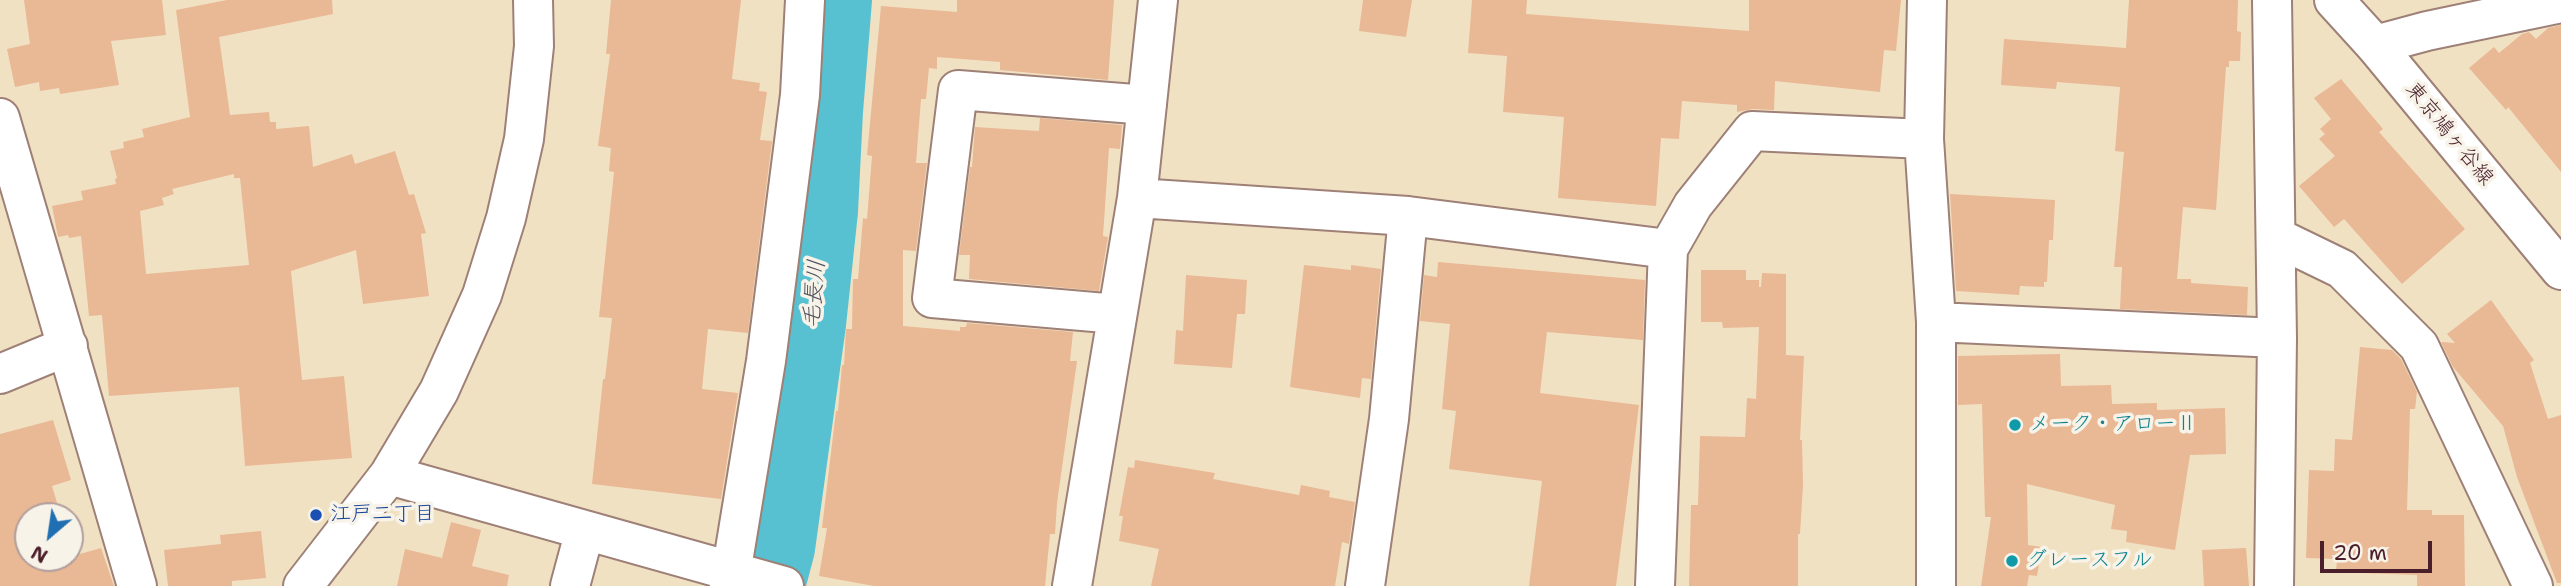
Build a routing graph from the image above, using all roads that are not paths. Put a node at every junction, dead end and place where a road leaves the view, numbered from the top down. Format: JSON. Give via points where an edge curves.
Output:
{"nodes":[{"id":1,"x":533,"y":0,"type":"edge"},
{"id":2,"x":805,"y":0,"type":"edge"},
{"id":3,"x":1158,"y":0,"type":"edge"},
{"id":4,"x":1927,"y":0,"type":"edge"},
{"id":5,"x":2272,"y":0,"type":"edge"},
{"id":6,"x":2333,"y":0,"type":"edge"},
{"id":7,"x":2561,"y":4,"type":"edge"},
{"id":8,"x":2375,"y":44,"type":"junction"},
{"id":9,"x":1147,"y":105,"type":"junction"},
{"id":10,"x":2,"y":135,"type":"edge"},
{"id":11,"x":1924,"y":139,"type":"junction"},
{"id":12,"x":1138,"y":198,"type":"junction"},
{"id":13,"x":1408,"y":216,"type":"junction"},
{"id":14,"x":2276,"y":237,"type":"junction"},
{"id":15,"x":1668,"y":249,"type":"junction"},
{"id":16,"x":2561,"y":270,"type":"edge"},
{"id":17,"x":1117,"y":314,"type":"junction"},
{"id":18,"x":1936,"y":322,"type":"junction"},
{"id":19,"x":2277,"y":338,"type":"junction"},
{"id":20,"x":68,"y":346,"type":"junction"},
{"id":21,"x":0,"y":374,"type":"edge"},
{"id":22,"x":389,"y":475,"type":"junction"},
{"id":23,"x":585,"y":530,"type":"junction"},
{"id":24,"x":731,"y":579,"type":"edge"},
{"id":25,"x":137,"y":586,"type":"edge"},
{"id":26,"x":303,"y":586,"type":"edge"},
{"id":27,"x":570,"y":586,"type":"edge"},
{"id":28,"x":784,"y":586,"type":"edge"},
{"id":29,"x":1072,"y":586,"type":"edge"},
{"id":30,"x":1365,"y":586,"type":"edge"},
{"id":31,"x":1655,"y":586,"type":"edge"},
{"id":32,"x":1936,"y":586,"type":"edge"},
{"id":33,"x":2274,"y":586,"type":"edge"},
{"id":34,"x":2533,"y":586,"type":"edge"}],
"edges":[{"from":1,"to":22,"type":"street","via":[[534,46],[524,139],[506,218],[482,295],[439,391]]},
{"from":2,"to":24,"type":"street","via":[[800,95],[768,347]]},
{"from":3,"to":9,"type":"street"},
{"from":4,"to":11,"type":"street"},
{"from":5,"to":14,"type":"street"},
{"from":6,"to":8,"type":"street","name":"東京鳩ヶ谷線"},
{"from":7,"to":8,"type":"street"},
{"from":8,"to":16,"type":"street","name":"東京鳩ヶ谷線"},
{"from":9,"to":12,"type":"street"},
{"from":9,"to":17,"type":"street","via":[[958,90],[932,298]]},
{"from":10,"to":20,"type":"street"},
{"from":11,"to":15,"type":"street","via":[[1752,131],[1693,205]]},
{"from":11,"to":18,"type":"street"},
{"from":12,"to":13,"type":"street"},
{"from":12,"to":17,"type":"street"},
{"from":13,"to":15,"type":"street"},
{"from":13,"to":30,"type":"street","via":[[1389,419]]},
{"from":14,"to":19,"type":"street"},
{"from":14,"to":34,"type":"street","via":[[2342,269],[2419,346]]},
{"from":15,"to":31,"type":"street"},
{"from":17,"to":29,"type":"street"},
{"from":18,"to":19,"type":"street"},
{"from":18,"to":32,"type":"street"},
{"from":19,"to":33,"type":"street"},
{"from":20,"to":21,"type":"street"},
{"from":20,"to":25,"type":"street"},
{"from":22,"to":23,"type":"street"},
{"from":22,"to":26,"type":"street"},
{"from":23,"to":24,"type":"street"},
{"from":23,"to":27,"type":"street"},
{"from":24,"to":28,"type":"street"}]}
